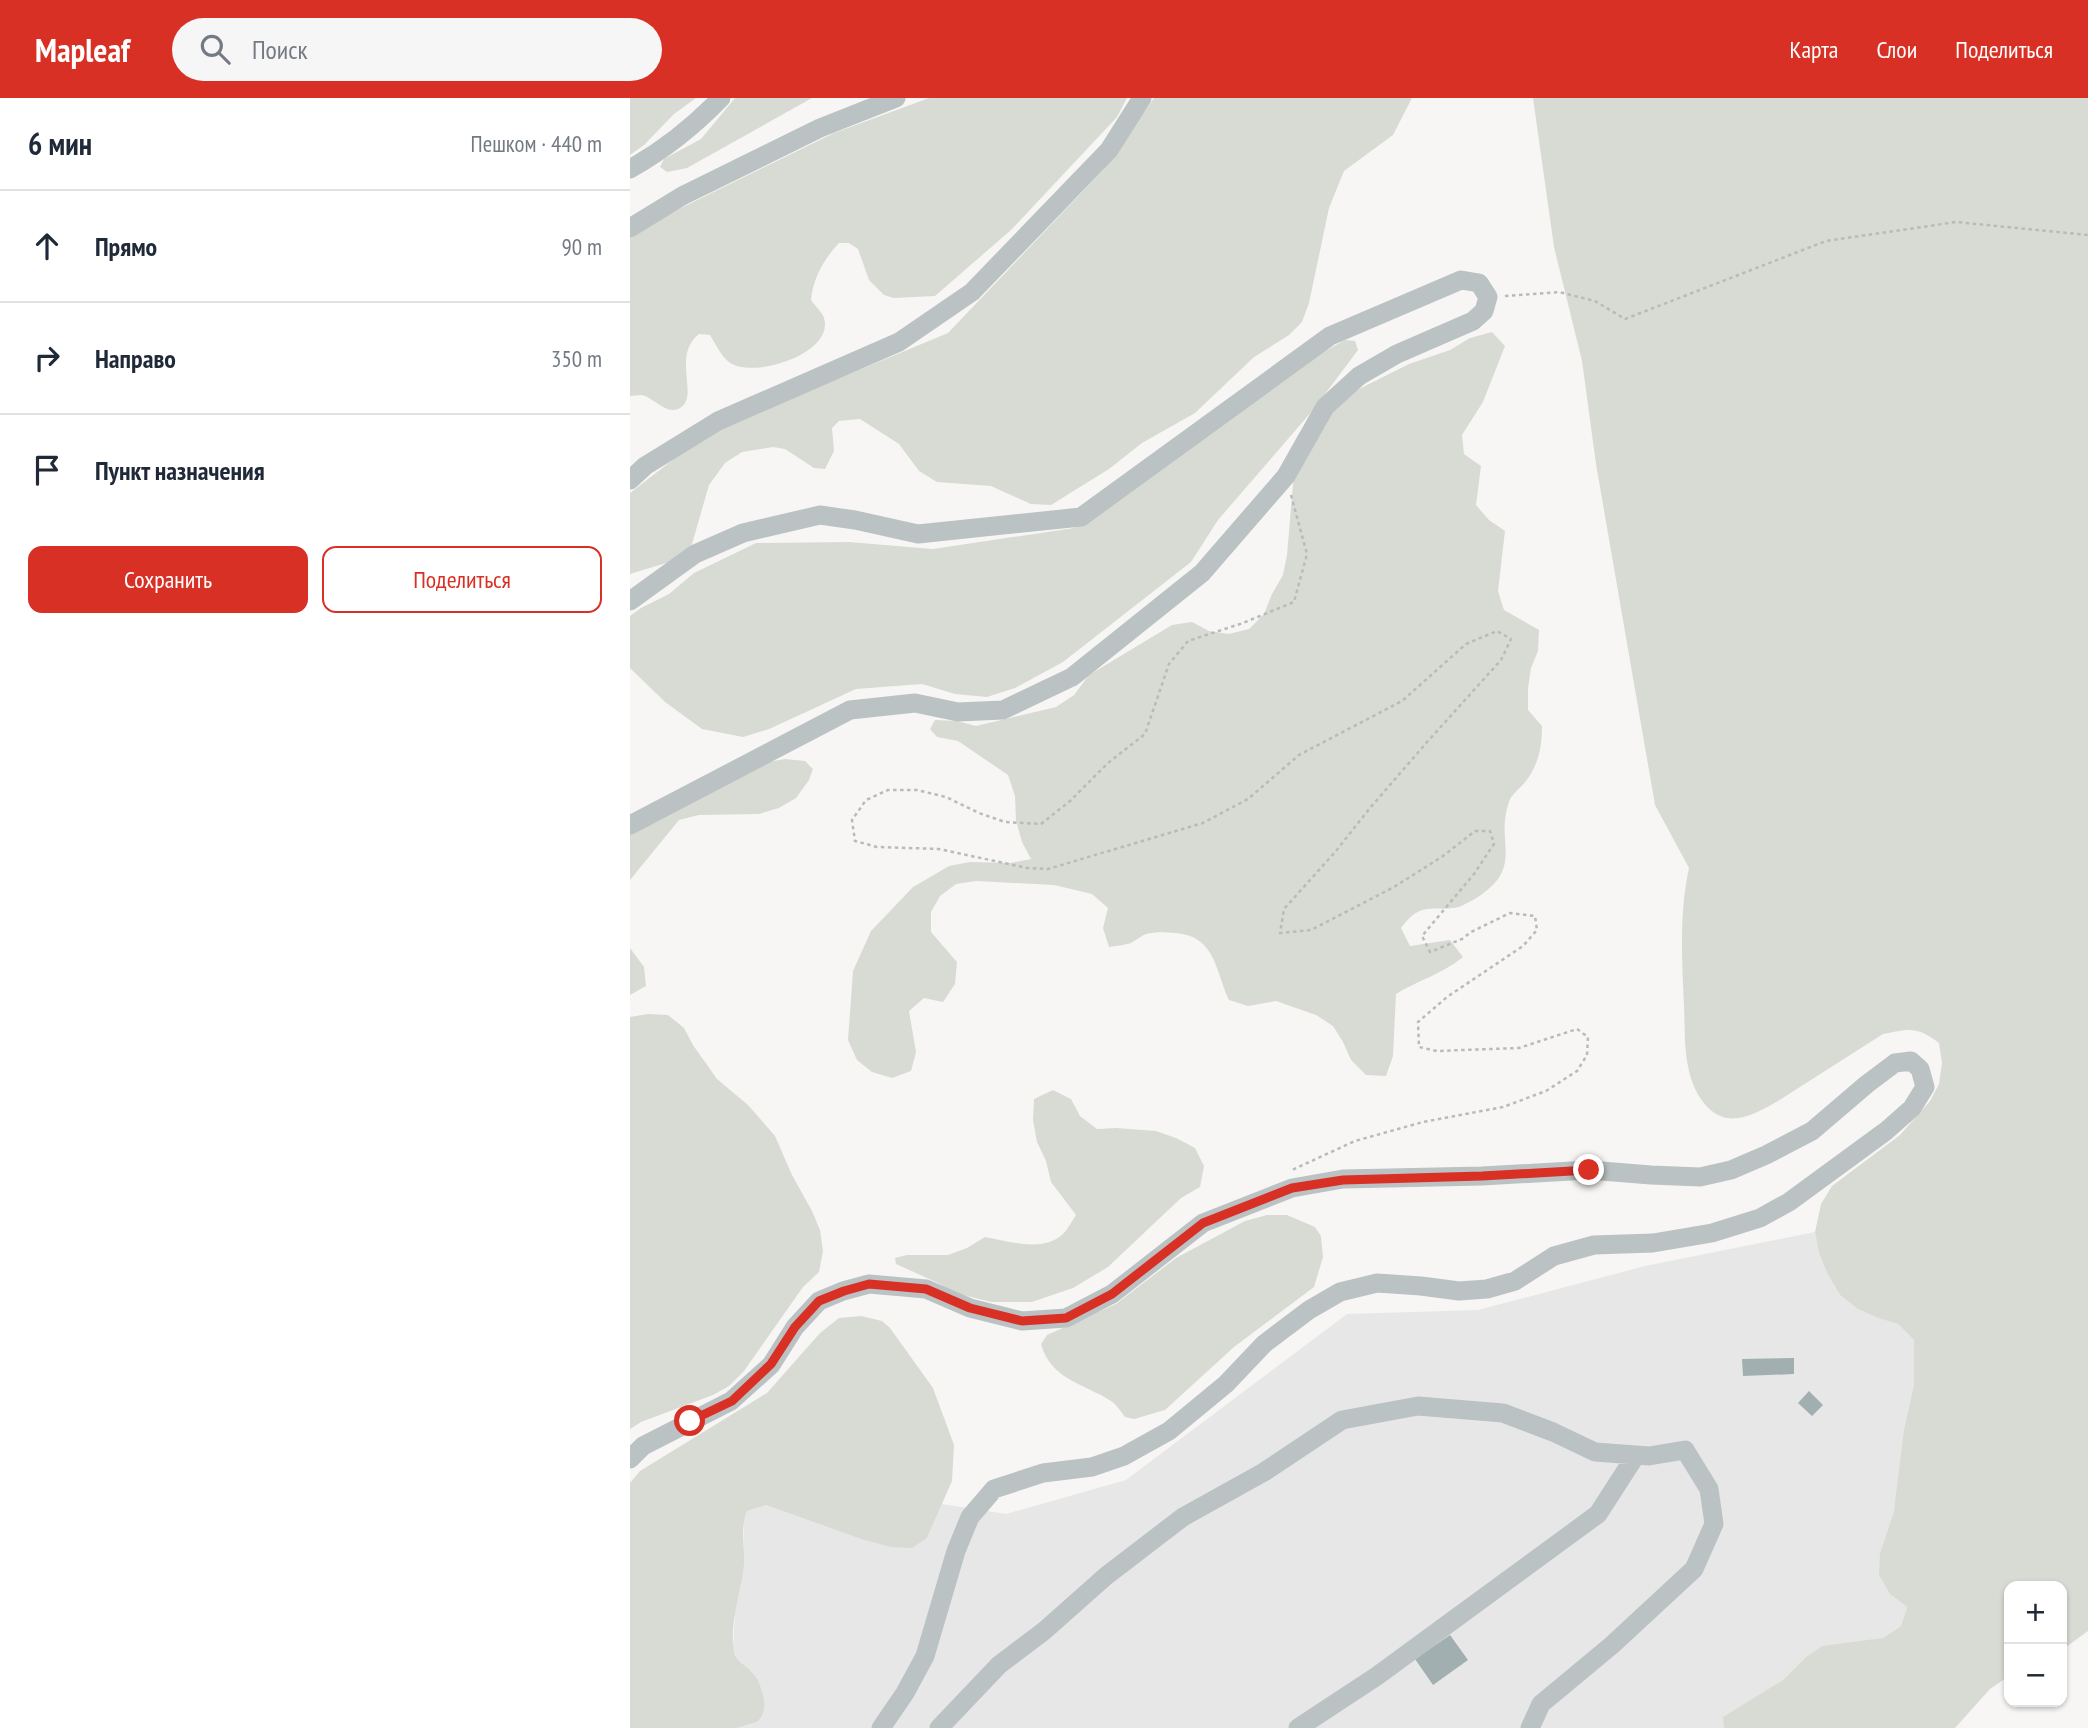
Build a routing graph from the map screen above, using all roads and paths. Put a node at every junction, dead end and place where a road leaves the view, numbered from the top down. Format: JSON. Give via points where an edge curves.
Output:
{"nodes":[{"id":1,"x":721,"y":98,"type":"edge"},
{"id":2,"x":896,"y":98,"type":"edge"},
{"id":3,"x":1142,"y":98,"type":"edge"},
{"id":4,"x":630,"y":169,"type":"edge"},
{"id":5,"x":630,"y":228,"type":"edge"},
{"id":6,"x":2088,"y":235,"type":"edge"},
{"id":7,"x":1488,"y":297,"type":"junction"},
{"id":8,"x":1286,"y":476,"type":"junction"},
{"id":9,"x":630,"y":480,"type":"edge"},
{"id":10,"x":630,"y":601,"type":"edge"},
{"id":11,"x":630,"y":825,"type":"edge"},
{"id":12,"x":1286,"y":1172,"type":"dead end"},
{"id":13,"x":1636,"y":1455,"type":"junction"},
{"id":14,"x":630,"y":1459,"type":"edge"},
{"id":15,"x":881,"y":1728,"type":"edge"},
{"id":16,"x":939,"y":1728,"type":"edge"},
{"id":17,"x":1298,"y":1728,"type":"edge"},
{"id":18,"x":1530,"y":1728,"type":"edge"}],
"edges":[{"from":1,"to":4,"type":"street","via":[[678,137]]},
{"from":2,"to":5,"type":"street","via":[[820,128],[682,196]]},
{"from":3,"to":9,"type":"street","via":[[1109,150],[972,292],[899,342],[718,421]]},
{"from":6,"to":7,"type":"path","via":[[1956,222],[1826,241],[1625,319],[1595,301],[1559,292]]},
{"from":7,"to":8,"type":"street","via":[[1485,311],[1473,321],[1359,376],[1325,407]]},
{"from":7,"to":10,"type":"street","via":[[1479,283],[1461,280],[1330,336],[1081,517],[918,534],[820,515],[743,533],[695,554]]},
{"from":8,"to":11,"type":"street","via":[[1202,573],[1072,677],[1003,710],[958,712],[915,703],[850,710]]},
{"from":8,"to":12,"type":"path","via":[[1307,554],[1294,602],[1188,640],[1169,664],[1145,734],[1041,824],[1005,822],[917,790],[888,790],[866,800],[852,820],[855,841],[877,847],[939,849],[1048,869],[1203,823],[1248,799],[1299,755],[1402,701],[1466,644],[1496,631],[1511,639],[1501,660],[1284,909],[1280,933],[1311,930],[1394,887],[1475,831],[1489,831],[1494,844],[1422,936],[1430,953],[1510,913],[1535,916],[1537,930],[1523,946],[1418,1022],[1419,1047],[1437,1051],[1519,1048],[1577,1029],[1588,1037],[1587,1055],[1577,1071],[1546,1091],[1503,1107],[1355,1141]]},
{"from":13,"to":16,"type":"street","via":[[1595,1452],[1503,1413],[1418,1406],[1342,1420],[1264,1472],[1183,1517],[999,1665]]},
{"from":13,"to":17,"type":"street","via":[[1598,1514],[1377,1676]]},
{"from":13,"to":18,"type":"street","via":[[1685,1450],[1709,1489],[1714,1524],[1694,1569],[1541,1704]]},
{"from":14,"to":15,"type":"street","via":[[643,1446],[732,1401],[771,1364],[819,1301],[844,1291],[869,1284],[926,1289],[970,1308],[1022,1321],[1066,1318],[1112,1294],[1203,1223],[1292,1188],[1343,1180],[1589,1170],[1700,1177],[1731,1170],[1812,1131],[1895,1063],[1911,1061],[1920,1069],[1925,1087],[1912,1108],[1760,1218],[1712,1233],[1653,1243],[1594,1245],[1554,1256],[1515,1281],[1487,1289],[1459,1291],[1377,1283],[1340,1292],[1264,1344],[1226,1384],[1169,1431],[1124,1456],[1092,1467],[1043,1474],[994,1489],[970,1517],[925,1656]]}]}
